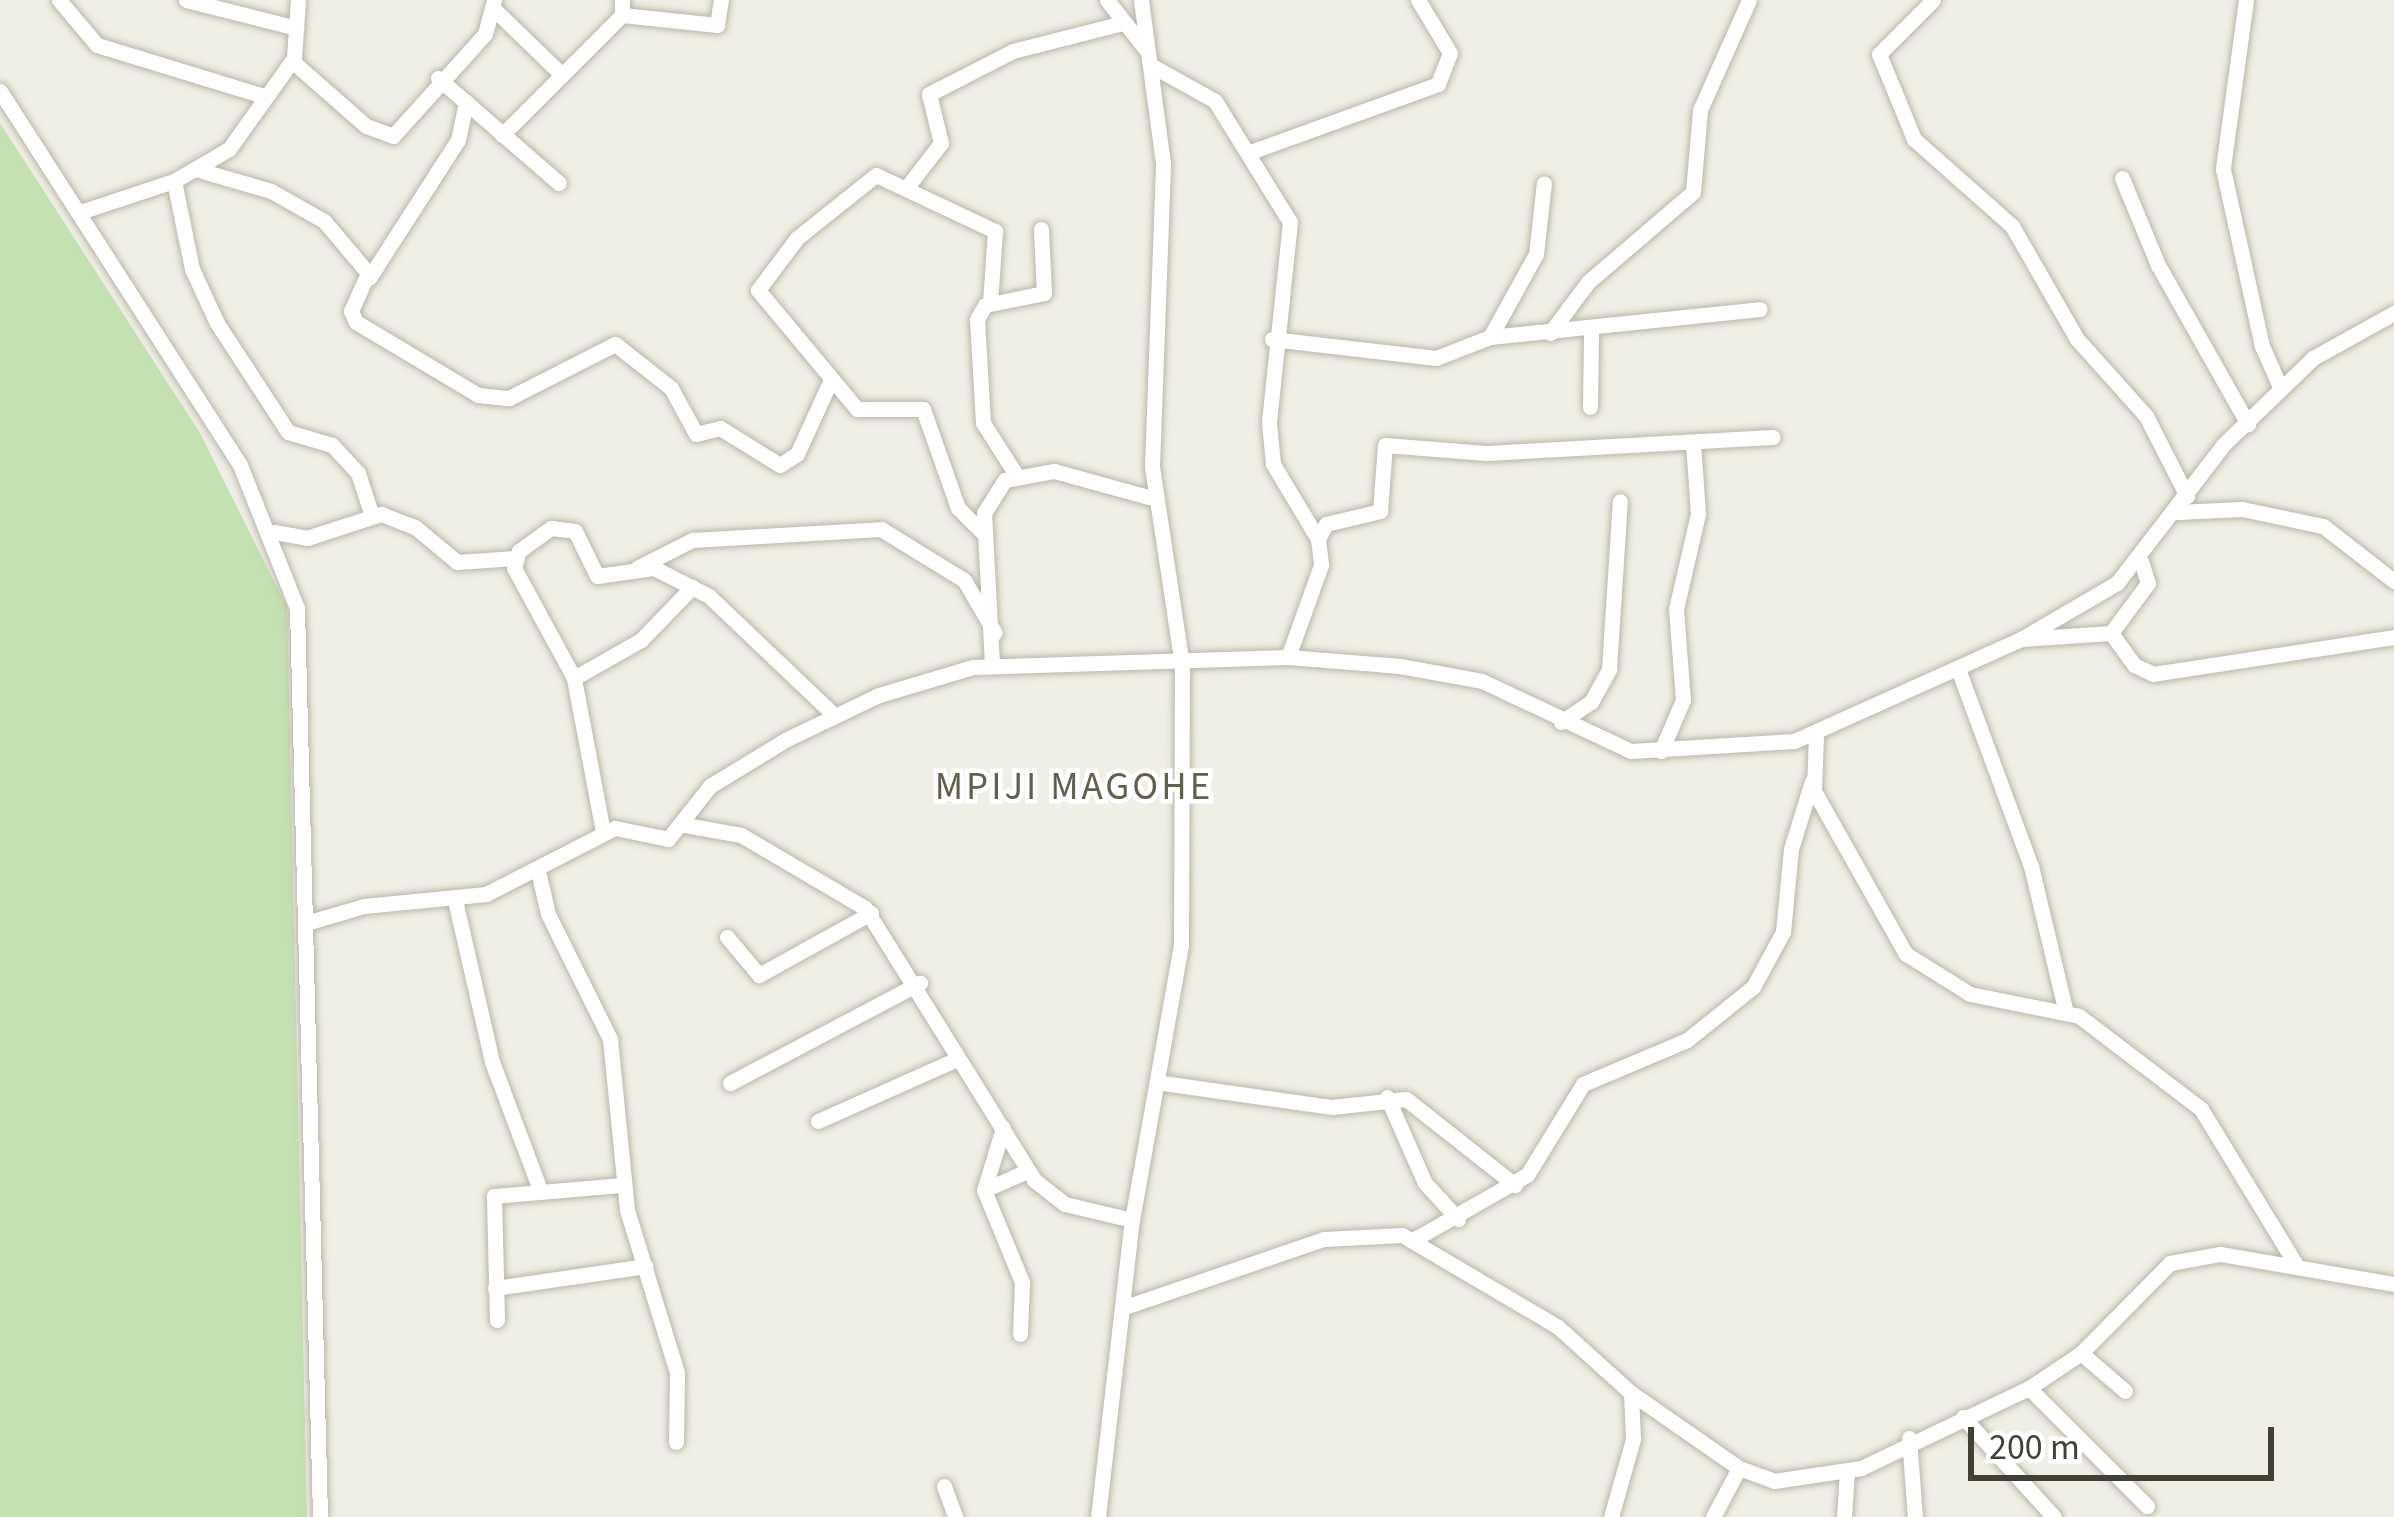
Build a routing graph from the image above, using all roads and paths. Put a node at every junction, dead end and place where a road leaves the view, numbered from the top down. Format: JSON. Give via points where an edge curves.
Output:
{"nodes":[{"id":1,"x":59,"y":0,"type":"edge"},
{"id":2,"x":186,"y":0,"type":"edge"},
{"id":3,"x":298,"y":0,"type":"edge"},
{"id":4,"x":721,"y":0,"type":"edge"},
{"id":5,"x":1107,"y":0,"type":"edge"},
{"id":6,"x":1141,"y":0,"type":"edge"},
{"id":7,"x":1418,"y":0,"type":"edge"},
{"id":8,"x":1749,"y":0,"type":"edge"},
{"id":9,"x":1933,"y":0,"type":"edge"},
{"id":10,"x":2246,"y":0,"type":"edge"},
{"id":11,"x":494,"y":4,"type":"edge"},
{"id":12,"x":622,"y":8,"type":"edge"},
{"id":13,"x":1123,"y":23,"type":"junction"},
{"id":14,"x":296,"y":28,"type":"junction"},
{"id":15,"x":292,"y":61,"type":"junction"},
{"id":16,"x":1152,"y":61,"type":"junction"},
{"id":17,"x":562,"y":75,"type":"junction"},
{"id":18,"x":438,"y":78,"type":"junction"},
{"id":19,"x":0,"y":91,"type":"edge"},
{"id":20,"x":261,"y":95,"type":"junction"},
{"id":21,"x":466,"y":102,"type":"junction"},
{"id":22,"x":502,"y":135,"type":"junction"},
{"id":23,"x":1253,"y":151,"type":"junction"},
{"id":24,"x":199,"y":170,"type":"junction"},
{"id":25,"x":2122,"y":178,"type":"dead end"},
{"id":26,"x":174,"y":181,"type":"junction"},
{"id":27,"x":559,"y":183,"type":"dead end"},
{"id":28,"x":1544,"y":183,"type":"dead end"},
{"id":29,"x":907,"y":187,"type":"junction"},
{"id":30,"x":80,"y":212,"type":"junction"},
{"id":31,"x":1041,"y":229,"type":"dead end"},
{"id":32,"x":369,"y":278,"type":"junction"},
{"id":33,"x":991,"y":303,"type":"junction"},
{"id":34,"x":1760,"y":309,"type":"dead end"},
{"id":35,"x":2394,"y":313,"type":"edge"},
{"id":36,"x":1592,"y":333,"type":"junction"},
{"id":37,"x":1541,"y":336,"type":"junction"},
{"id":38,"x":1490,"y":337,"type":"junction"},
{"id":39,"x":1272,"y":339,"type":"junction"},
{"id":40,"x":829,"y":384,"type":"junction"},
{"id":41,"x":2281,"y":389,"type":"junction"},
{"id":42,"x":1590,"y":407,"type":"dead end"},
{"id":43,"x":2248,"y":424,"type":"junction"},
{"id":44,"x":1773,"y":436,"type":"dead end"},
{"id":45,"x":1693,"y":442,"type":"junction"},
{"id":46,"x":1015,"y":473,"type":"junction"},
{"id":47,"x":2187,"y":496,"type":"junction"},
{"id":48,"x":1156,"y":499,"type":"junction"},
{"id":49,"x":1620,"y":501,"type":"dead end"},
{"id":50,"x":2177,"y":512,"type":"junction"},
{"id":51,"x":371,"y":513,"type":"junction"},
{"id":52,"x":274,"y":532,"type":"junction"},
{"id":53,"x":983,"y":533,"type":"junction"},
{"id":54,"x":1318,"y":539,"type":"junction"},
{"id":55,"x":515,"y":558,"type":"junction"},
{"id":56,"x":2140,"y":560,"type":"junction"},
{"id":57,"x":637,"y":568,"type":"junction"},
{"id":58,"x":2394,"y":581,"type":"edge"},
{"id":59,"x":692,"y":587,"type":"junction"},
{"id":60,"x":995,"y":633,"type":"junction"},
{"id":61,"x":2111,"y":633,"type":"junction"},
{"id":62,"x":2394,"y":637,"type":"edge"},
{"id":63,"x":2021,"y":640,"type":"junction"},
{"id":64,"x":1288,"y":658,"type":"junction"},
{"id":65,"x":992,"y":665,"type":"junction"},
{"id":66,"x":1182,"y":665,"type":"junction"},
{"id":67,"x":1958,"y":669,"type":"junction"},
{"id":68,"x":574,"y":678,"type":"junction"},
{"id":69,"x":832,"y":714,"type":"junction"},
{"id":70,"x":1562,"y":722,"type":"junction"},
{"id":71,"x":1816,"y":734,"type":"junction"},
{"id":72,"x":1661,"y":752,"type":"junction"},
{"id":73,"x":1812,"y":781,"type":"junction"},
{"id":74,"x":685,"y":825,"type":"junction"},
{"id":75,"x":603,"y":832,"type":"junction"},
{"id":76,"x":538,"y":871,"type":"junction"},
{"id":77,"x":455,"y":900,"type":"junction"},
{"id":78,"x":871,"y":914,"type":"junction"},
{"id":79,"x":306,"y":923,"type":"junction"},
{"id":80,"x":728,"y":937,"type":"dead end"},
{"id":81,"x":920,"y":983,"type":"junction"},
{"id":82,"x":2065,"y":1009,"type":"junction"},
{"id":83,"x":957,"y":1059,"type":"junction"},
{"id":84,"x":730,"y":1083,"type":"dead end"},
{"id":85,"x":1163,"y":1083,"type":"junction"},
{"id":86,"x":1387,"y":1097,"type":"junction"},
{"id":87,"x":818,"y":1121,"type":"dead end"},
{"id":88,"x":1003,"y":1128,"type":"junction"},
{"id":89,"x":1027,"y":1172,"type":"junction"},
{"id":90,"x":623,"y":1185,"type":"junction"},
{"id":91,"x":1515,"y":1185,"type":"junction"},
{"id":92,"x":539,"y":1187,"type":"junction"},
{"id":93,"x":984,"y":1190,"type":"junction"},
{"id":94,"x":1458,"y":1219,"type":"junction"},
{"id":95,"x":1132,"y":1220,"type":"junction"},
{"id":96,"x":1413,"y":1240,"type":"junction"},
{"id":97,"x":2295,"y":1263,"type":"junction"},
{"id":98,"x":645,"y":1266,"type":"junction"},
{"id":99,"x":2394,"y":1284,"type":"edge"},
{"id":100,"x":495,"y":1288,"type":"junction"},
{"id":101,"x":1125,"y":1307,"type":"junction"},
{"id":102,"x":497,"y":1319,"type":"dead end"},
{"id":103,"x":1020,"y":1334,"type":"dead end"},
{"id":104,"x":2081,"y":1352,"type":"junction"},
{"id":105,"x":2029,"y":1388,"type":"junction"},
{"id":106,"x":2125,"y":1391,"type":"dead end"},
{"id":107,"x":1631,"y":1393,"type":"junction"},
{"id":108,"x":1963,"y":1417,"type":"junction"},
{"id":109,"x":1909,"y":1438,"type":"junction"},
{"id":110,"x":676,"y":1442,"type":"dead end"},
{"id":111,"x":1738,"y":1468,"type":"junction"},
{"id":112,"x":1847,"y":1472,"type":"junction"},
{"id":113,"x":944,"y":1486,"type":"dead end"},
{"id":114,"x":2147,"y":1506,"type":"dead end"},
{"id":115,"x":320,"y":1517,"type":"edge"},
{"id":116,"x":955,"y":1517,"type":"edge"},
{"id":117,"x":1098,"y":1517,"type":"edge"},
{"id":118,"x":1611,"y":1517,"type":"edge"},
{"id":119,"x":1713,"y":1517,"type":"edge"},
{"id":120,"x":1844,"y":1517,"type":"edge"},
{"id":121,"x":1915,"y":1517,"type":"edge"},
{"id":122,"x":2054,"y":1517,"type":"edge"}],
"edges":[{"from":1,"to":20,"type":"street","via":[[97,44]]},
{"from":2,"to":14,"type":"street"},
{"from":3,"to":14,"type":"street"},
{"from":4,"to":12,"type":"street","via":[[717,26]]},
{"from":5,"to":13,"type":"street"},
{"from":6,"to":16,"type":"street"},
{"from":7,"to":23,"type":"street","via":[[1442,34],[1449,65],[1438,84],[1397,111]]},
{"from":8,"to":37,"type":"street","via":[[1700,110],[1693,192],[1588,281],[1562,327]]},
{"from":9,"to":47,"type":"street","via":[[1879,54],[1914,140],[2012,226],[2077,339],[2146,416]]},
{"from":10,"to":41,"type":"street","via":[[2223,169],[2261,346]]},
{"from":11,"to":17,"type":"street"},
{"from":11,"to":18,"type":"street","via":[[482,37]]},
{"from":12,"to":17,"type":"street"},
{"from":13,"to":16,"type":"street"},
{"from":13,"to":29,"type":"street","via":[[1013,51],[929,94],[941,143]]},
{"from":14,"to":15,"type":"street"},
{"from":15,"to":18,"type":"street","via":[[382,137],[399,133]]},
{"from":15,"to":20,"type":"street"},
{"from":16,"to":23,"type":"street","via":[[1199,86]]},
{"from":16,"to":48,"type":"street","via":[[1163,163]]},
{"from":17,"to":22,"type":"street"},
{"from":18,"to":21,"type":"street"},
{"from":19,"to":30,"type":"street"},
{"from":20,"to":24,"type":"street","via":[[229,149]]},
{"from":21,"to":22,"type":"street"},
{"from":21,"to":32,"type":"street","via":[[458,140]]},
{"from":22,"to":27,"type":"street"},
{"from":23,"to":39,"type":"street","via":[[1291,232]]},
{"from":24,"to":26,"type":"street"},
{"from":24,"to":32,"type":"street","via":[[311,211]]},
{"from":25,"to":43,"type":"street","via":[[2158,265]]},
{"from":26,"to":30,"type":"street"},
{"from":26,"to":51,"type":"street","via":[[192,269],[217,323],[288,432],[332,445],[358,473]]},
{"from":28,"to":38,"type":"street","via":[[1536,254]]},
{"from":29,"to":33,"type":"street","via":[[995,231]]},
{"from":29,"to":40,"type":"street","via":[[870,176],[797,238],[758,290],[762,304],[817,351]]},
{"from":30,"to":52,"type":"street","via":[[202,400]]},
{"from":31,"to":33,"type":"street","via":[[1044,293]]},
{"from":32,"to":40,"type":"street","via":[[353,305],[356,322],[478,395],[509,398],[615,344],[671,388],[696,434],[727,431],[767,464],[797,454]]},
{"from":33,"to":46,"type":"street","via":[[977,319],[980,406],[992,448]]},
{"from":34,"to":36,"type":"street","via":[[1670,314]]},
{"from":35,"to":41,"type":"street","via":[[2337,340]]},
{"from":36,"to":37,"type":"street"},
{"from":36,"to":42,"type":"street"},
{"from":37,"to":38,"type":"street"},
{"from":38,"to":39,"type":"street","via":[[1436,358]]},
{"from":39,"to":54,"type":"street","via":[[1273,464]]},
{"from":40,"to":53,"type":"street","via":[[871,415],[922,409],[958,508]]},
{"from":41,"to":43,"type":"street"},
{"from":43,"to":47,"type":"street"},
{"from":44,"to":45,"type":"street"},
{"from":45,"to":54,"type":"street","via":[[1486,453],[1385,445],[1380,511],[1325,524]]},
{"from":45,"to":72,"type":"street","via":[[1698,514],[1676,609],[1683,700]]},
{"from":46,"to":48,"type":"street","via":[[1084,476]]},
{"from":46,"to":53,"type":"street","via":[[989,501]]},
{"from":47,"to":50,"type":"street"},
{"from":48,"to":66,"type":"street"},
{"from":49,"to":70,"type":"street","via":[[1609,669],[1591,702]]},
{"from":50,"to":56,"type":"street"},
{"from":50,"to":58,"type":"street","via":[[2242,509],[2323,526]]},
{"from":51,"to":52,"type":"street","via":[[308,538]]},
{"from":51,"to":55,"type":"street","via":[[416,527],[457,562]]},
{"from":52,"to":79,"type":"street","via":[[305,662]]},
{"from":53,"to":60,"type":"street"},
{"from":54,"to":64,"type":"street","via":[[1316,602]]},
{"from":55,"to":57,"type":"street","via":[[566,524],[597,576]]},
{"from":55,"to":68,"type":"street"},
{"from":56,"to":61,"type":"street","via":[[2148,583]]},
{"from":56,"to":63,"type":"street"},
{"from":57,"to":59,"type":"street"},
{"from":57,"to":60,"type":"street","via":[[692,540],[881,529],[964,580]]},
{"from":59,"to":68,"type":"street","via":[[641,640]]},
{"from":59,"to":69,"type":"street"},
{"from":60,"to":65,"type":"street"},
{"from":61,"to":62,"type":"street","via":[[2134,665],[2153,674]]},
{"from":61,"to":63,"type":"street"},
{"from":63,"to":67,"type":"street"},
{"from":64,"to":66,"type":"street"},
{"from":64,"to":70,"type":"street","via":[[1456,674]]},
{"from":65,"to":66,"type":"street"},
{"from":65,"to":69,"type":"street","via":[[922,679]]},
{"from":66,"to":85,"type":"street","via":[[1181,946]]},
{"from":67,"to":71,"type":"street"},
{"from":67,"to":82,"type":"street","via":[[2031,866]]},
{"from":68,"to":75,"type":"street"},
{"from":69,"to":74,"type":"street","via":[[710,786]]},
{"from":70,"to":72,"type":"street","via":[[1609,746]]},
{"from":71,"to":72,"type":"street","via":[[1773,746]]},
{"from":71,"to":73,"type":"street"},
{"from":73,"to":82,"type":"street","via":[[1906,954],[1970,994]]},
{"from":73,"to":91,"type":"street","via":[[1770,963],[1707,1027],[1583,1084]]},
{"from":74,"to":75,"type":"street","via":[[662,840]]},
{"from":74,"to":78,"type":"street","via":[[741,836]]},
{"from":75,"to":76,"type":"street"},
{"from":76,"to":77,"type":"street"},
{"from":76,"to":90,"type":"street","via":[[548,914],[610,1039]]},
{"from":77,"to":79,"type":"street","via":[[364,906]]},
{"from":77,"to":92,"type":"street","via":[[492,1062]]},
{"from":78,"to":80,"type":"street","via":[[759,975]]},
{"from":78,"to":81,"type":"street"},
{"from":79,"to":115,"type":"street"},
{"from":81,"to":83,"type":"street"},
{"from":81,"to":84,"type":"street"},
{"from":82,"to":97,"type":"street","via":[[2200,1109]]},
{"from":83,"to":87,"type":"street"},
{"from":83,"to":88,"type":"street","via":[[982,1082]]},
{"from":85,"to":86,"type":"street","via":[[1333,1107]]},
{"from":85,"to":95,"type":"street"},
{"from":86,"to":91,"type":"street","via":[[1429,1109]]},
{"from":86,"to":94,"type":"street","via":[[1425,1183]]},
{"from":88,"to":89,"type":"street"},
{"from":88,"to":93,"type":"street"},
{"from":89,"to":93,"type":"street"},
{"from":89,"to":95,"type":"street","via":[[1065,1204]]},
{"from":90,"to":92,"type":"street"},
{"from":90,"to":98,"type":"street"},
{"from":91,"to":94,"type":"street"},
{"from":92,"to":100,"type":"street","via":[[494,1196]]},
{"from":93,"to":103,"type":"street","via":[[1022,1282]]},
{"from":94,"to":96,"type":"street"},
{"from":95,"to":101,"type":"street"},
{"from":96,"to":101,"type":"street","via":[[1324,1239]]},
{"from":96,"to":107,"type":"street","via":[[1578,1340]]},
{"from":97,"to":99,"type":"street"},
{"from":97,"to":104,"type":"street","via":[[2220,1254],[2170,1262]]},
{"from":98,"to":100,"type":"street"},
{"from":98,"to":110,"type":"street","via":[[677,1373]]},
{"from":100,"to":102,"type":"street"},
{"from":101,"to":117,"type":"street"},
{"from":104,"to":105,"type":"street"},
{"from":104,"to":106,"type":"street"},
{"from":105,"to":108,"type":"street"},
{"from":105,"to":114,"type":"street"},
{"from":107,"to":111,"type":"street"},
{"from":107,"to":118,"type":"street","via":[[1633,1439]]},
{"from":108,"to":109,"type":"street"},
{"from":108,"to":122,"type":"street"},
{"from":109,"to":112,"type":"street"},
{"from":109,"to":121,"type":"street"},
{"from":111,"to":112,"type":"street","via":[[1774,1481]]},
{"from":111,"to":119,"type":"street"},
{"from":112,"to":120,"type":"street"},
{"from":113,"to":116,"type":"street"}]}
